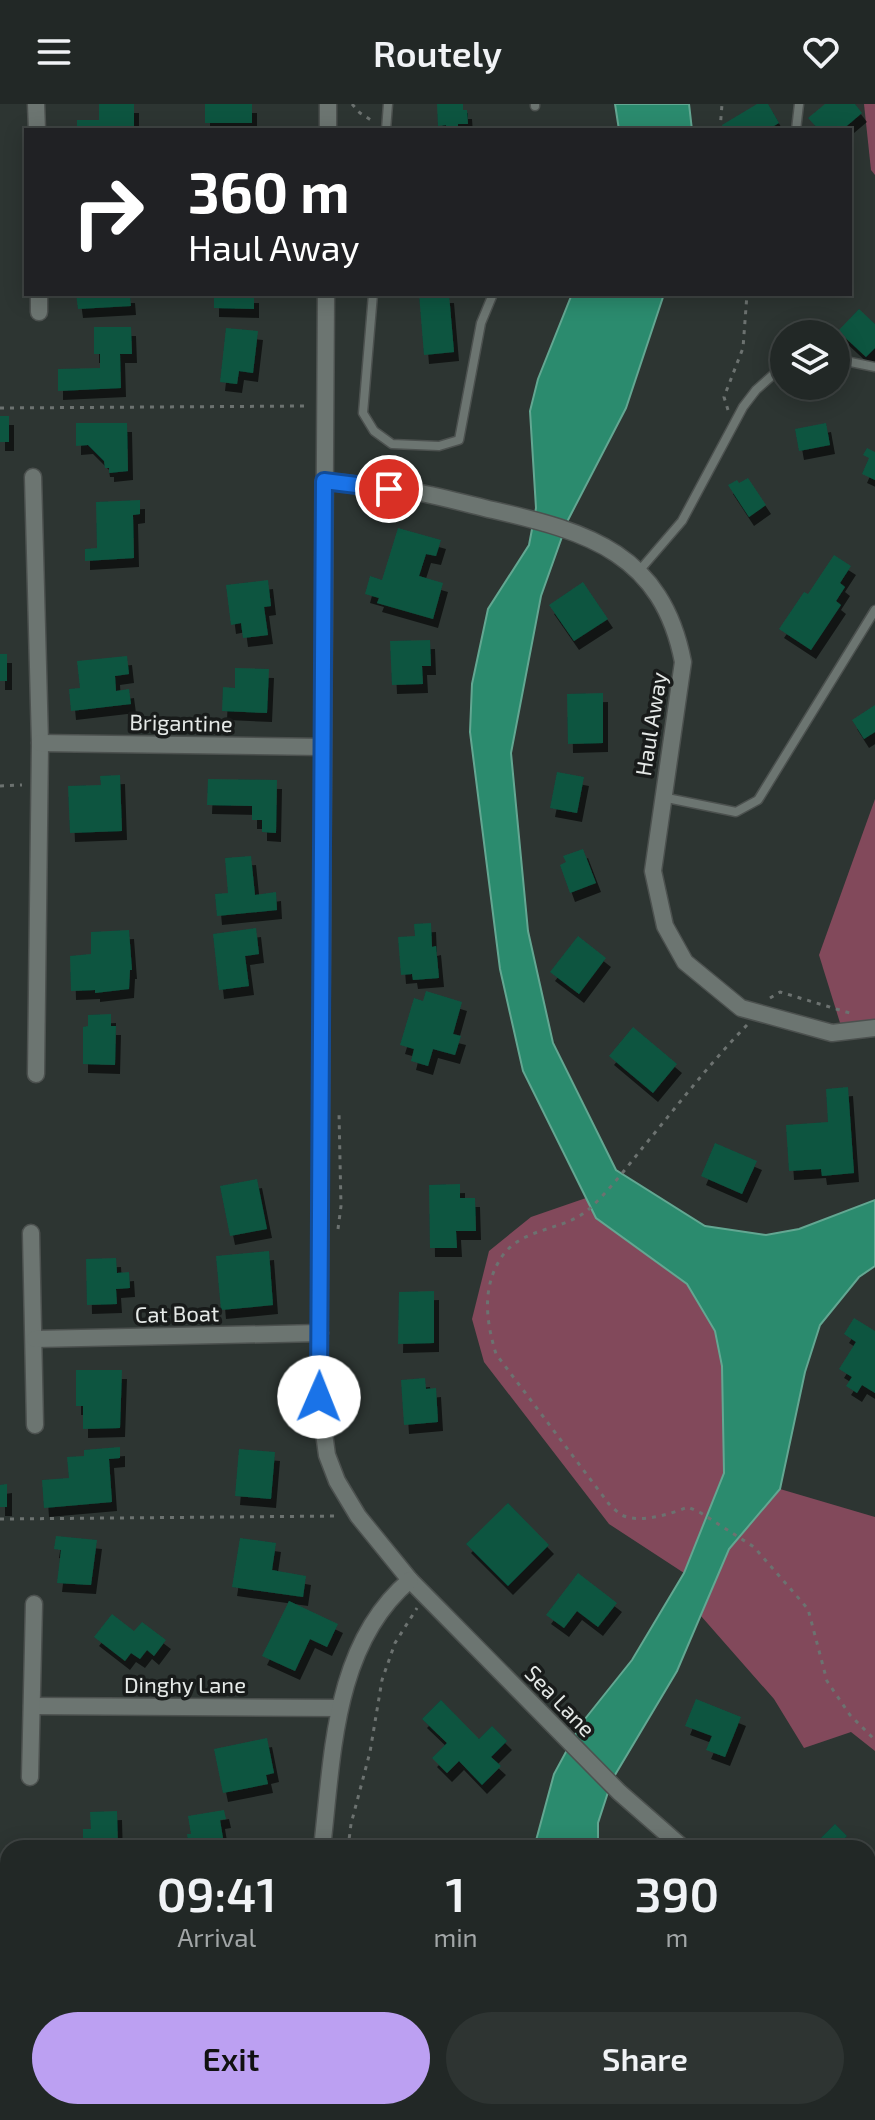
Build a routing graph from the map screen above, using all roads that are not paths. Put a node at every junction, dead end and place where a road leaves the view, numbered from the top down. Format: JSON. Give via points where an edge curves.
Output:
{"nodes":[{"id":1,"x":36,"y":104,"type":"edge"},
{"id":2,"x":328,"y":104,"type":"edge"},
{"id":3,"x":388,"y":104,"type":"edge"},
{"id":4,"x":799,"y":104,"type":"edge"},
{"id":5,"x":37,"y":128,"type":"edge"},
{"id":6,"x":328,"y":128,"type":"edge"},
{"id":7,"x":386,"y":128,"type":"edge"},
{"id":8,"x":796,"y":128,"type":"edge"},
{"id":9,"x":39,"y":296,"type":"edge"},
{"id":10,"x":326,"y":296,"type":"edge"},
{"id":11,"x":373,"y":296,"type":"edge"},
{"id":12,"x":492,"y":296,"type":"edge"},
{"id":13,"x":39,"y":312,"type":"dead end"},
{"id":14,"x":850,"y":362,"type":"edge"},
{"id":15,"x":875,"y":367,"type":"edge"},
{"id":16,"x":770,"y":378,"type":"edge"},
{"id":17,"x":33,"y":477,"type":"dead end"},
{"id":18,"x":324,"y":481,"type":"junction"},
{"id":19,"x":639,"y":571,"type":"junction"},
{"id":20,"x":875,"y":610,"type":"edge"},
{"id":21,"x":40,"y":743,"type":"junction"},
{"id":22,"x":322,"y":747,"type":"junction"},
{"id":23,"x":662,"y":797,"type":"junction"},
{"id":24,"x":875,"y":1028,"type":"edge"},
{"id":25,"x":36,"y":1074,"type":"dead end"},
{"id":26,"x":31,"y":1233,"type":"dead end"},
{"id":27,"x":320,"y":1333,"type":"junction"},
{"id":28,"x":35,"y":1339,"type":"junction"},
{"id":29,"x":35,"y":1425,"type":"dead end"},
{"id":30,"x":410,"y":1580,"type":"junction"},
{"id":31,"x":34,"y":1604,"type":"dead end"},
{"id":32,"x":32,"y":1706,"type":"junction"},
{"id":33,"x":339,"y":1708,"type":"junction"},
{"id":34,"x":30,"y":1777,"type":"dead end"},
{"id":35,"x":323,"y":1840,"type":"edge"},
{"id":36,"x":674,"y":1840,"type":"edge"}],
"edges":[{"from":1,"to":5,"type":"street"},
{"from":2,"to":6,"type":"street"},
{"from":3,"to":7,"type":"lane"},
{"from":4,"to":8,"type":"lane"},
{"from":9,"to":13,"type":"street"},
{"from":10,"to":18,"type":"street","name":"Sea Lane"},
{"from":11,"to":12,"type":"lane","via":[[363,413],[374,431],[392,444],[439,446],[459,440],[478,337]]},
{"from":14,"to":15,"type":"lane"},
{"from":16,"to":19,"type":"lane","via":[[734,422],[682,521]]},
{"from":17,"to":21,"type":"street"},
{"from":18,"to":19,"type":"street","name":"Haul Away","via":[[415,492],[576,531],[603,543]]},
{"from":18,"to":22,"type":"street","name":"Sea Lane"},
{"from":19,"to":23,"type":"street","name":"Haul Away","via":[[677,631],[683,662]]},
{"from":20,"to":23,"type":"lane","via":[[758,800],[736,812]]},
{"from":21,"to":22,"type":"street","name":"Brigantine"},
{"from":21,"to":25,"type":"street"},
{"from":22,"to":27,"type":"street","name":"Sea Lane"},
{"from":23,"to":24,"type":"street","name":"Haul Away","via":[[653,871],[665,926],[685,962],[741,1008],[832,1033]]},
{"from":26,"to":28,"type":"street"},
{"from":27,"to":28,"type":"street","name":"Cat Boat"},
{"from":27,"to":30,"type":"street","name":"Sea Lane","via":[[319,1397],[327,1455],[358,1516]]},
{"from":28,"to":29,"type":"street"},
{"from":30,"to":33,"type":"street","via":[[366,1633]]},
{"from":30,"to":36,"type":"street","name":"Sea Lane","via":[[619,1792]]},
{"from":31,"to":32,"type":"street"},
{"from":32,"to":33,"type":"street","name":"Dinghy Lane"},
{"from":32,"to":34,"type":"street"},
{"from":33,"to":35,"type":"street"}]}
